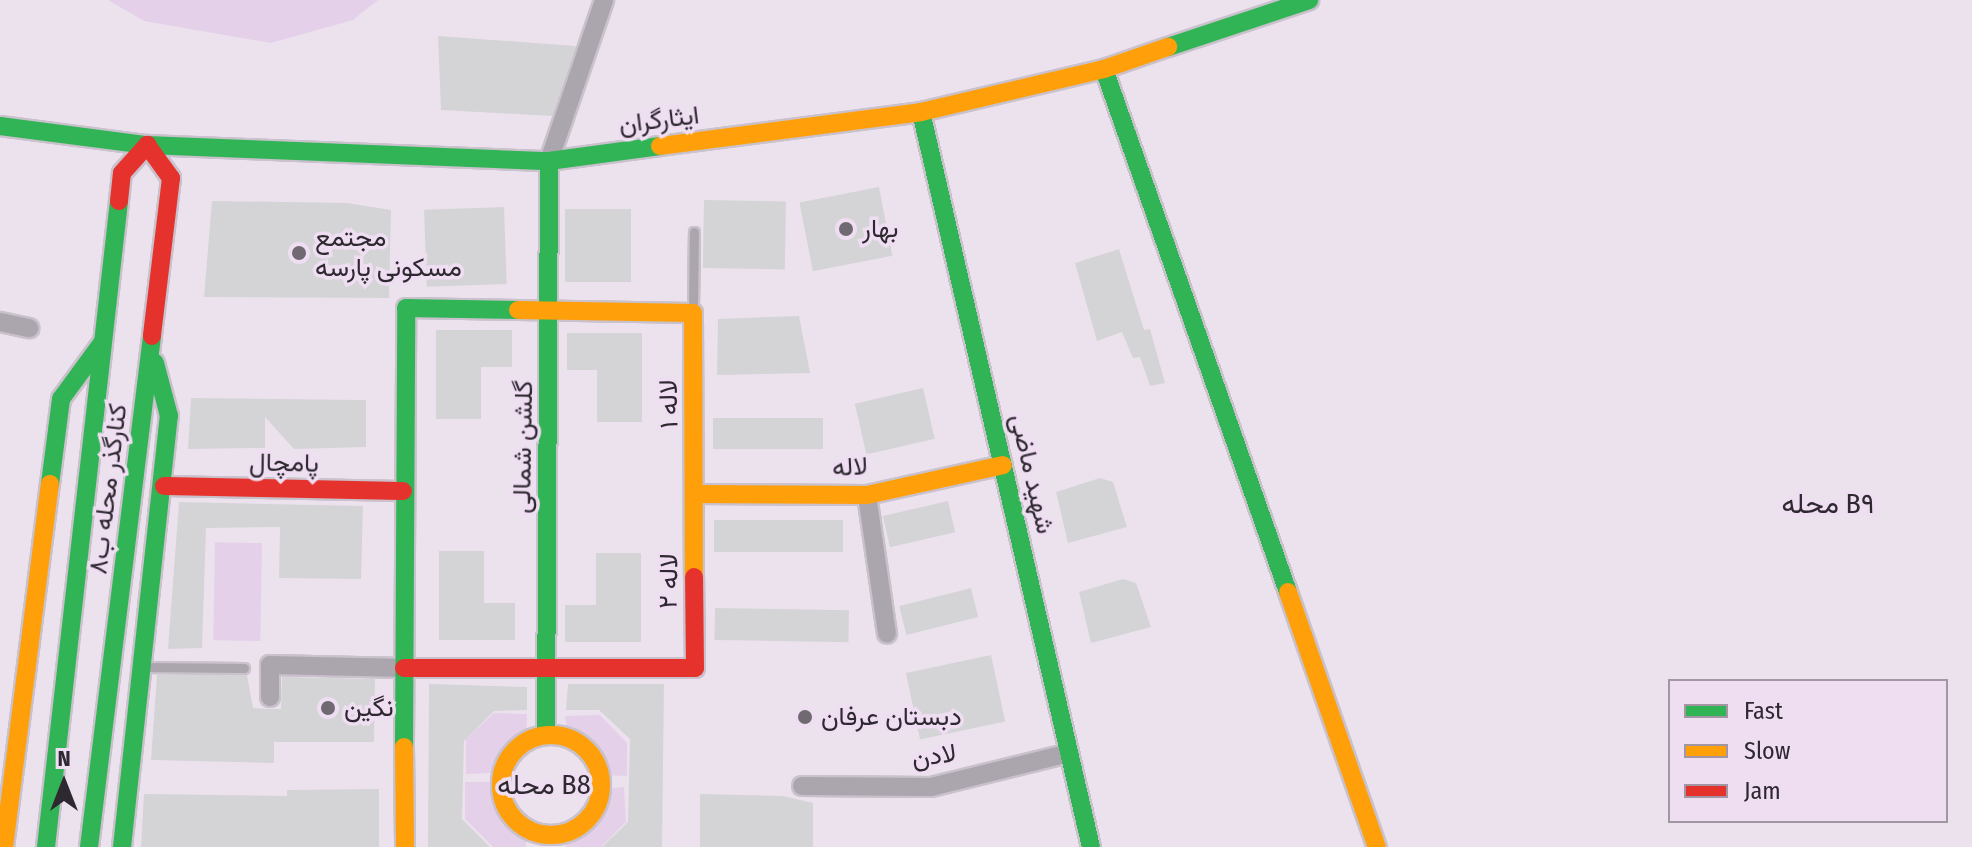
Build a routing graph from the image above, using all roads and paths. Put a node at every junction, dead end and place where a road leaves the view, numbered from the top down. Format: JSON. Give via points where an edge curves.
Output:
{"nodes":[{"id":1,"x":604,"y":0,"type":"edge"},
{"id":2,"x":1309,"y":0,"type":"edge"},
{"id":3,"x":1104,"y":69,"type":"junction"},
{"id":4,"x":921,"y":112,"type":"junction"},
{"id":5,"x":0,"y":126,"type":"edge"},
{"id":6,"x":147,"y":145,"type":"junction"},
{"id":7,"x":549,"y":161,"type":"junction"},
{"id":8,"x":694,"y":232,"type":"dead end"},
{"id":9,"x":551,"y":309,"type":"junction"},
{"id":10,"x":693,"y":313,"type":"junction"},
{"id":11,"x":0,"y":322,"type":"edge"},
{"id":12,"x":29,"y":328,"type":"dead end"},
{"id":13,"x":104,"y":340,"type":"junction"},
{"id":14,"x":151,"y":348,"type":"junction"},
{"id":15,"x":1003,"y":465,"type":"junction"},
{"id":16,"x":164,"y":486,"type":"junction"},
{"id":17,"x":403,"y":491,"type":"junction"},
{"id":18,"x":696,"y":494,"type":"junction"},
{"id":19,"x":867,"y":495,"type":"junction"},
{"id":20,"x":887,"y":634,"type":"dead end"},
{"id":21,"x":143,"y":667,"type":"junction"},
{"id":22,"x":244,"y":668,"type":"dead end"},
{"id":23,"x":404,"y":668,"type":"junction"},
{"id":24,"x":547,"y":669,"type":"junction"},
{"id":25,"x":270,"y":697,"type":"dead end"},
{"id":26,"x":546,"y":734,"type":"junction"},
{"id":27,"x":1069,"y":753,"type":"junction"},
{"id":28,"x":802,"y":786,"type":"dead end"},
{"id":29,"x":548,"y":841,"type":"edge"},
{"id":30,"x":4,"y":847,"type":"edge"},
{"id":31,"x":46,"y":847,"type":"edge"},
{"id":32,"x":89,"y":847,"type":"edge"},
{"id":33,"x":122,"y":847,"type":"edge"},
{"id":34,"x":405,"y":847,"type":"edge"},
{"id":35,"x":1091,"y":847,"type":"edge"},
{"id":36,"x":1377,"y":847,"type":"edge"}],
"edges":[{"from":1,"to":7,"type":"street"},
{"from":2,"to":3,"type":"street","name":"ایثارگران"},
{"from":3,"to":4,"type":"street","name":"ایثارگران"},
{"from":3,"to":36,"type":"street"},
{"from":4,"to":7,"type":"street","name":"ایثارگران"},
{"from":4,"to":15,"type":"street","name":"شهید ماضی"},
{"from":5,"to":6,"type":"street","name":"ایثارگران"},
{"from":6,"to":7,"type":"street","name":"ایثارگران"},
{"from":6,"to":13,"type":"street","via":[[122,173]]},
{"from":6,"to":14,"type":"street","name":"کنارگذر محله ب۸","via":[[171,178]]},
{"from":7,"to":9,"type":"street","name":"گلشن شمالی"},
{"from":8,"to":10,"type":"lane"},
{"from":9,"to":10,"type":"street"},
{"from":9,"to":17,"type":"street","via":[[406,308]]},
{"from":9,"to":24,"type":"street","name":"گلشن شمالی"},
{"from":10,"to":18,"type":"street","name":"لاله ۱"},
{"from":11,"to":12,"type":"street"},
{"from":13,"to":30,"type":"street","via":[[61,399]]},
{"from":13,"to":31,"type":"street"},
{"from":14,"to":16,"type":"street","via":[[169,416]]},
{"from":14,"to":32,"type":"street","name":"کنارگذر محله ب۸"},
{"from":15,"to":19,"type":"street","name":"لاله"},
{"from":15,"to":27,"type":"street","name":"شهید ماضی"},
{"from":16,"to":17,"type":"street","name":"پامچال"},
{"from":16,"to":21,"type":"street"},
{"from":17,"to":23,"type":"street"},
{"from":18,"to":19,"type":"street","name":"لاله"},
{"from":18,"to":24,"type":"street","name":"لاله ۲","via":[[695,668]]},
{"from":19,"to":20,"type":"street"},
{"from":21,"to":22,"type":"lane"},
{"from":21,"to":33,"type":"street"},
{"from":23,"to":24,"type":"street"},
{"from":23,"to":25,"type":"street","via":[[270,665]]},
{"from":23,"to":34,"type":"street"},
{"from":24,"to":26,"type":"street","name":"گلشن شمالی"},
{"from":26,"to":29,"type":"street","via":[[517,747],[506,760],[500,792],[515,821]]},
{"from":26,"to":29,"type":"street","via":[[579,743],[591,754],[601,786],[590,817]]},
{"from":27,"to":28,"type":"street","name":"لادن","via":[[931,787]]},
{"from":27,"to":35,"type":"street","name":"شهید ماضی"}]}
